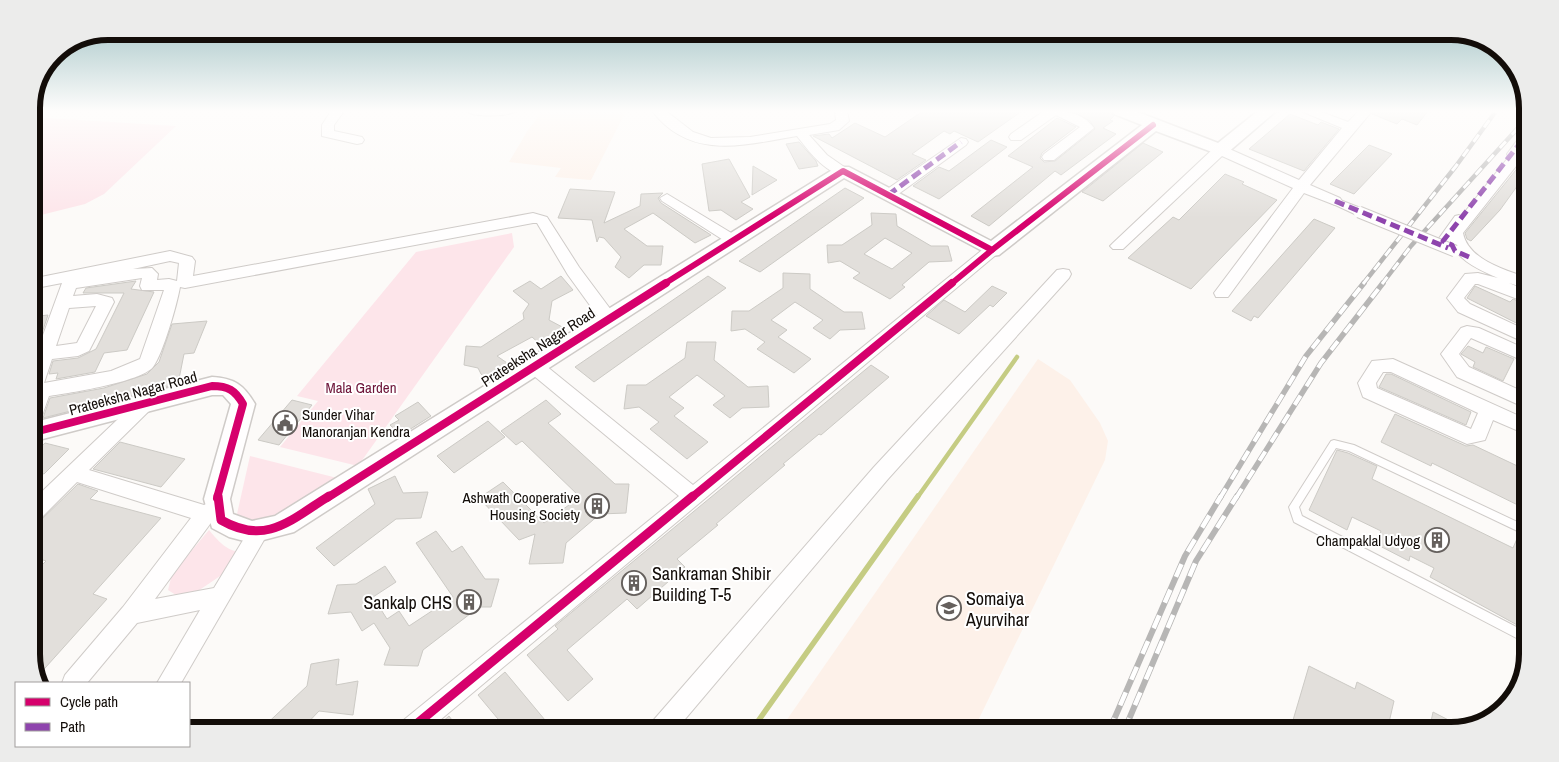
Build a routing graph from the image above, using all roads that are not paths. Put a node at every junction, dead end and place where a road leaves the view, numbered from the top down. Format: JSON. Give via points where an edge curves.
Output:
{"nodes":[{"id":1,"x":812,"y":147,"type":"edge"},
{"id":2,"x":955,"y":147,"type":"edge"},
{"id":3,"x":1062,"y":147,"type":"edge"},
{"id":4,"x":1125,"y":147,"type":"edge"},
{"id":5,"x":1206,"y":147,"type":"edge"},
{"id":6,"x":1222,"y":147,"type":"edge"},
{"id":7,"x":1335,"y":147,"type":"edge"},
{"id":8,"x":1517,"y":147,"type":"edge"},
{"id":9,"x":1519,"y":153,"type":"edge"},
{"id":10,"x":1049,"y":157,"type":"dead end"},
{"id":11,"x":843,"y":171,"type":"junction"},
{"id":12,"x":1301,"y":187,"type":"junction"},
{"id":13,"x":888,"y":195,"type":"junction"},
{"id":14,"x":667,"y":198,"type":"dead end"},
{"id":15,"x":1335,"y":201,"type":"joint"},
{"id":16,"x":733,"y":240,"type":"junction"},
{"id":17,"x":1118,"y":246,"type":"dead end"},
{"id":18,"x":992,"y":250,"type":"junction"},
{"id":19,"x":1455,"y":251,"type":"junction"},
{"id":20,"x":1469,"y":257,"type":"junction"},
{"id":21,"x":1063,"y":274,"type":"dead end"},
{"id":22,"x":1519,"y":280,"type":"edge"},
{"id":23,"x":40,"y":282,"type":"edge"},
{"id":24,"x":1222,"y":294,"type":"dead end"},
{"id":25,"x":1519,"y":294,"type":"edge"},
{"id":26,"x":62,"y":303,"type":"junction"},
{"id":27,"x":608,"y":318,"type":"junction"},
{"id":28,"x":1519,"y":334,"type":"edge"},
{"id":29,"x":1519,"y":353,"type":"edge"},
{"id":30,"x":44,"y":354,"type":"junction"},
{"id":31,"x":40,"y":365,"type":"edge"},
{"id":32,"x":534,"y":366,"type":"junction"},
{"id":33,"x":42,"y":390,"type":"joint"},
{"id":34,"x":40,"y":396,"type":"edge"},
{"id":35,"x":1519,"y":398,"type":"edge"},
{"id":36,"x":145,"y":404,"type":"junction"},
{"id":37,"x":1488,"y":410,"type":"junction"},
{"id":38,"x":1519,"y":424,"type":"edge"},
{"id":39,"x":40,"y":431,"type":"edge"},
{"id":40,"x":73,"y":474,"type":"junction"},
{"id":41,"x":692,"y":496,"type":"junction"},
{"id":42,"x":40,"y":506,"type":"edge"},
{"id":43,"x":212,"y":510,"type":"junction"},
{"id":44,"x":1519,"y":528,"type":"edge"},
{"id":45,"x":258,"y":533,"type":"junction"},
{"id":46,"x":221,"y":596,"type":"junction"},
{"id":47,"x":132,"y":614,"type":"junction"},
{"id":48,"x":1519,"y":635,"type":"edge"},
{"id":49,"x":74,"y":682,"type":"edge"},
{"id":50,"x":169,"y":682,"type":"edge"},
{"id":51,"x":419,"y":722,"type":"edge"},
{"id":52,"x":668,"y":722,"type":"edge"}],
"edges":[{"from":1,"to":11,"type":"street","via":[[822,158]]},
{"from":2,"to":13,"type":"street"},
{"from":3,"to":10,"type":"street"},
{"from":4,"to":18,"type":"street"},
{"from":5,"to":17,"type":"street"},
{"from":6,"to":12,"type":"street"},
{"from":7,"to":12,"type":"street"},
{"from":8,"to":19,"type":"street","via":[[1443,240]]},
{"from":9,"to":20,"type":"street","via":[[1455,233],[1458,246]]},
{"from":11,"to":13,"type":"street"},
{"from":11,"to":16,"type":"street","name":"Prateeksha Nagar Road"},
{"from":12,"to":15,"type":"street"},
{"from":12,"to":24,"type":"street"},
{"from":13,"to":18,"type":"street"},
{"from":14,"to":16,"type":"street"},
{"from":15,"to":19,"type":"street","bridge":true},
{"from":16,"to":27,"type":"street","name":"Prateeksha Nagar Road"},
{"from":18,"to":41,"type":"street"},
{"from":19,"to":20,"type":"street"},
{"from":20,"to":22,"type":"street"},
{"from":21,"to":52,"type":"street","via":[[881,473]]},
{"from":23,"to":27,"type":"street","via":[[170,256],[187,261],[185,282],[533,218],[542,220],[573,271]]},
{"from":25,"to":28,"type":"street","via":[[1486,280],[1471,278],[1456,298],[1464,308]]},
{"from":26,"to":30,"type":"street"},
{"from":26,"to":30,"type":"street","via":[[106,302],[84,347]]},
{"from":26,"to":33,"type":"street","via":[[69,285],[74,282],[146,272],[150,274],[148,286],[172,285],[146,364],[141,369]]},
{"from":27,"to":32,"type":"street","name":"Prateeksha Nagar Road"},
{"from":29,"to":35,"type":"street","via":[[1467,332],[1450,354],[1463,372]]},
{"from":30,"to":31,"type":"street"},
{"from":32,"to":41,"type":"street"},
{"from":32,"to":45,"type":"street","name":"Prateeksha Nagar Road","via":[[285,524]]},
{"from":33,"to":34,"type":"street"},
{"from":36,"to":39,"type":"street","name":"Prateeksha Nagar Road"},
{"from":36,"to":40,"type":"street"},
{"from":36,"to":43,"type":"street","name":"Prateeksha Nagar Road","via":[[212,386],[225,386],[237,392],[242,404]]},
{"from":37,"to":37,"type":"street","via":[[1393,365],[1378,366],[1367,383],[1369,392],[1467,437],[1478,435]]},
{"from":37,"to":38,"type":"street"},
{"from":40,"to":42,"type":"street"},
{"from":40,"to":43,"type":"street"},
{"from":41,"to":51,"type":"street"},
{"from":43,"to":45,"type":"street","name":"Prateeksha Nagar Road","via":[[239,531]]},
{"from":43,"to":47,"type":"street"},
{"from":44,"to":48,"type":"lane","via":[[1351,448],[1334,444],[1294,507],[1298,519]]},
{"from":45,"to":46,"type":"street"},
{"from":46,"to":47,"type":"street"},
{"from":46,"to":50,"type":"street"},
{"from":47,"to":49,"type":"street"}]}
